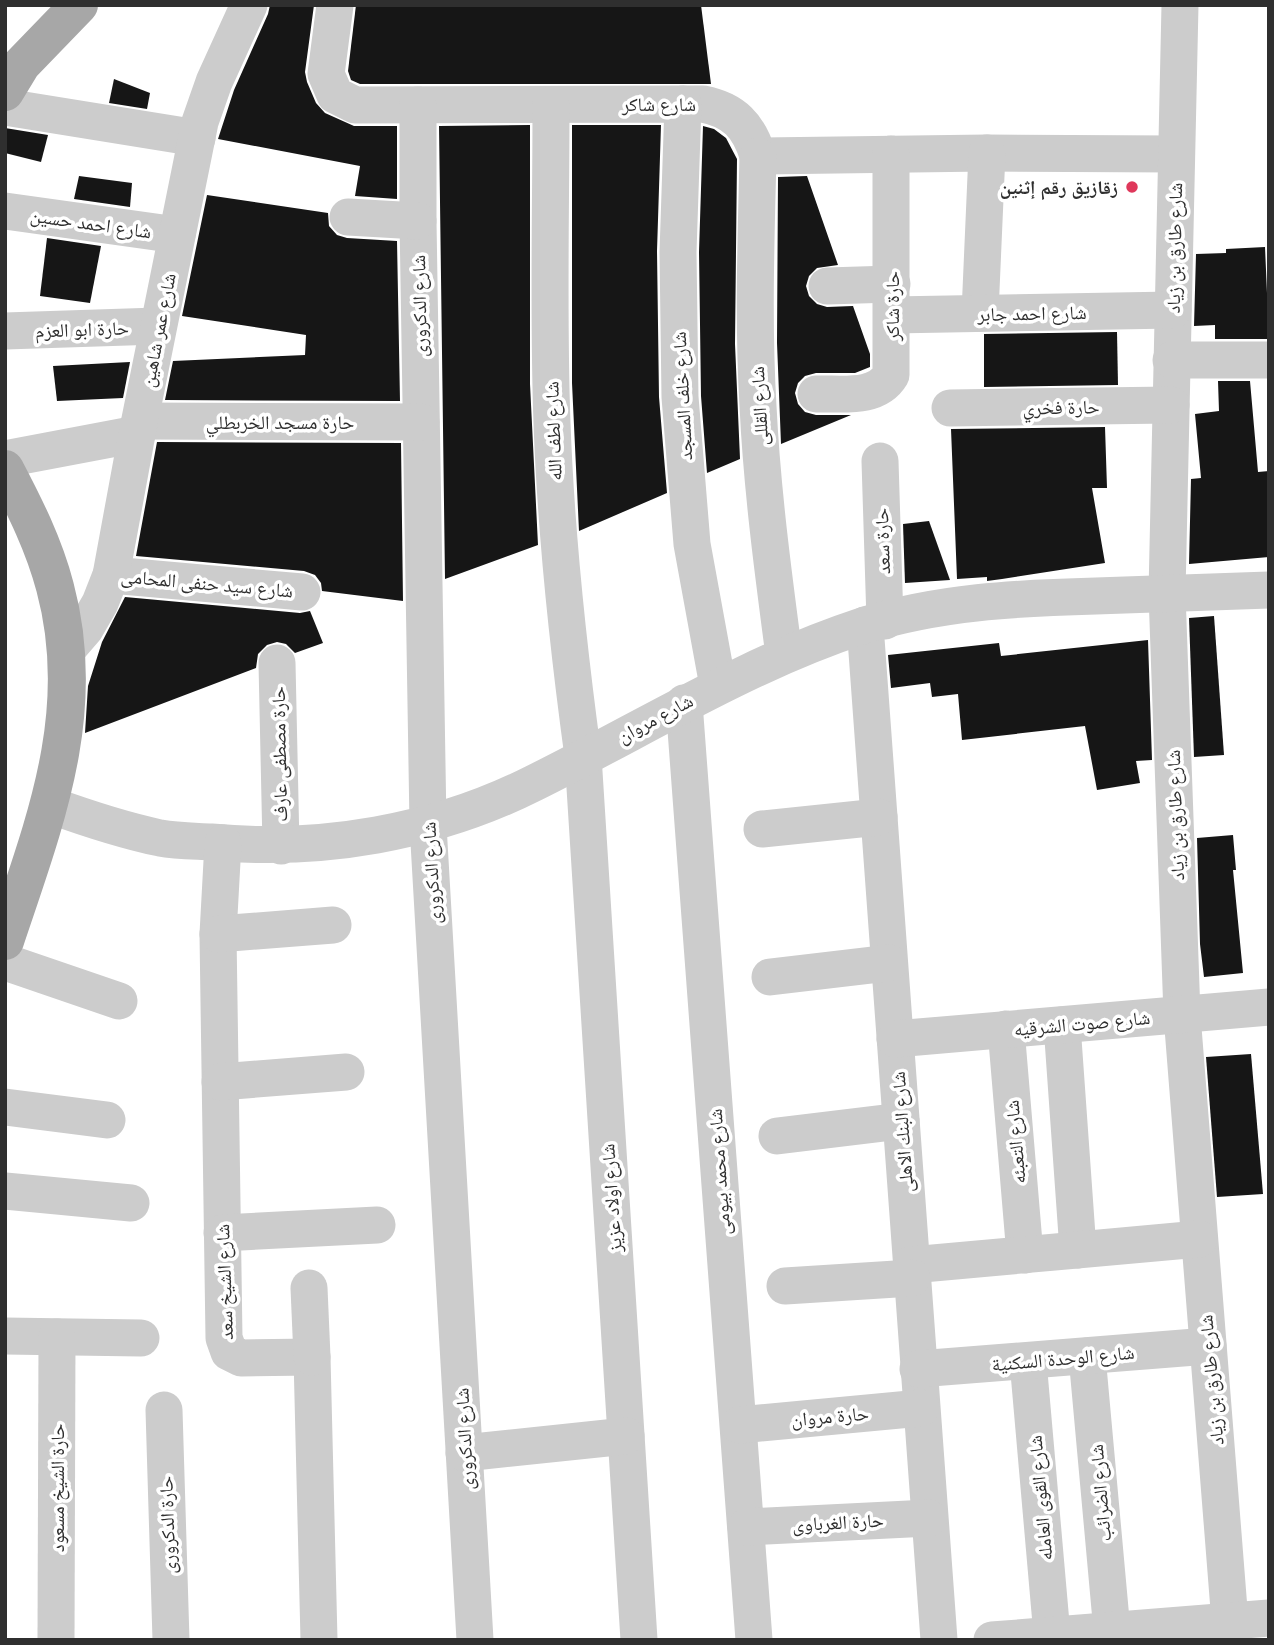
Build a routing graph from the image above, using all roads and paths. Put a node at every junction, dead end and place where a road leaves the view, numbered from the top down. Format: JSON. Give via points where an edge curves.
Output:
{"nodes":[{"id":1,"x":79,"y":5,"type":"edge"},
{"id":2,"x":249,"y":5,"type":"edge"},
{"id":3,"x":335,"y":5,"type":"edge"},
{"id":4,"x":1180,"y":5,"type":"edge"},
{"id":5,"x":5,"y":92,"type":"edge"},
{"id":6,"x":551,"y":104,"type":"junction"},
{"id":7,"x":683,"y":104,"type":"junction"},
{"id":8,"x":418,"y":106,"type":"junction"},
{"id":9,"x":5,"y":107,"type":"edge"},
{"id":10,"x":197,"y":138,"type":"junction"},
{"id":11,"x":987,"y":153,"type":"junction"},
{"id":12,"x":1176,"y":154,"type":"junction"},
{"id":13,"x":891,"y":155,"type":"junction"},
{"id":14,"x":758,"y":156,"type":"junction"},
{"id":15,"x":5,"y":211,"type":"edge"},
{"id":16,"x":348,"y":217,"type":"dead end"},
{"id":17,"x":418,"y":221,"type":"junction"},
{"id":18,"x":177,"y":235,"type":"junction"},
{"id":19,"x":827,"y":286,"type":"dead end"},
{"id":20,"x":892,"y":300,"type":"junction"},
{"id":21,"x":1173,"y":310,"type":"junction"},
{"id":22,"x":979,"y":313,"type":"junction"},
{"id":23,"x":158,"y":326,"type":"junction"},
{"id":24,"x":5,"y":331,"type":"edge"},
{"id":25,"x":1171,"y":360,"type":"junction"},
{"id":26,"x":1269,"y":360,"type":"edge"},
{"id":27,"x":816,"y":394,"type":"dead end"},
{"id":28,"x":1171,"y":405,"type":"junction"},
{"id":29,"x":950,"y":408,"type":"dead end"},
{"id":30,"x":421,"y":422,"type":"junction"},
{"id":31,"x":138,"y":428,"type":"junction"},
{"id":32,"x":5,"y":459,"type":"edge"},
{"id":33,"x":880,"y":461,"type":"dead end"},
{"id":34,"x":5,"y":469,"type":"edge"},
{"id":35,"x":111,"y":575,"type":"junction"},
{"id":36,"x":1269,"y":590,"type":"edge"},
{"id":37,"x":302,"y":592,"type":"dead end"},
{"id":38,"x":1167,"y":593,"type":"junction"},
{"id":39,"x":875,"y":623,"type":"junction"},
{"id":40,"x":66,"y":651,"type":"junction"},
{"id":41,"x":784,"y":655,"type":"junction"},
{"id":42,"x":277,"y":663,"type":"dead end"},
{"id":43,"x":718,"y":686,"type":"junction"},
{"id":44,"x":684,"y":703,"type":"junction"},
{"id":45,"x":583,"y":757,"type":"junction"},
{"id":46,"x":50,"y":805,"type":"junction"},
{"id":47,"x":879,"y":817,"type":"junction"},
{"id":48,"x":428,"y":825,"type":"junction"},
{"id":49,"x":762,"y":829,"type":"dead end"},
{"id":50,"x":223,"y":843,"type":"junction"},
{"id":51,"x":281,"y":846,"type":"junction"},
{"id":52,"x":333,"y":925,"type":"dead end"},
{"id":53,"x":218,"y":934,"type":"junction"},
{"id":54,"x":5,"y":942,"type":"edge"},
{"id":55,"x":5,"y":962,"type":"edge"},
{"id":56,"x":889,"y":963,"type":"junction"},
{"id":57,"x":770,"y":977,"type":"dead end"},
{"id":58,"x":119,"y":1000,"type":"dead end"},
{"id":59,"x":1269,"y":1007,"type":"edge"},
{"id":60,"x":1182,"y":1015,"type":"junction"},
{"id":61,"x":1062,"y":1025,"type":"junction"},
{"id":62,"x":1006,"y":1030,"type":"junction"},
{"id":63,"x":895,"y":1039,"type":"junction"},
{"id":64,"x":346,"y":1072,"type":"dead end"},
{"id":65,"x":220,"y":1082,"type":"junction"},
{"id":66,"x":5,"y":1107,"type":"edge"},
{"id":67,"x":107,"y":1120,"type":"dead end"},
{"id":68,"x":901,"y":1121,"type":"junction"},
{"id":69,"x":777,"y":1136,"type":"dead end"},
{"id":70,"x":5,"y":1191,"type":"edge"},
{"id":71,"x":131,"y":1203,"type":"dead end"},
{"id":72,"x":377,"y":1225,"type":"dead end"},
{"id":73,"x":222,"y":1234,"type":"junction"},
{"id":74,"x":1199,"y":1239,"type":"junction"},
{"id":75,"x":1078,"y":1250,"type":"junction"},
{"id":76,"x":1025,"y":1255,"type":"junction"},
{"id":77,"x":912,"y":1271,"type":"junction"},
{"id":78,"x":785,"y":1286,"type":"dead end"},
{"id":79,"x":309,"y":1288,"type":"dead end"},
{"id":80,"x":5,"y":1336,"type":"edge"},
{"id":81,"x":57,"y":1337,"type":"junction"},
{"id":82,"x":141,"y":1338,"type":"dead end"},
{"id":83,"x":1208,"y":1346,"type":"junction"},
{"id":84,"x":1087,"y":1356,"type":"junction"},
{"id":85,"x":312,"y":1357,"type":"junction"},
{"id":86,"x":1028,"y":1361,"type":"junction"},
{"id":87,"x":918,"y":1369,"type":"junction"},
{"id":88,"x":921,"y":1408,"type":"junction"},
{"id":89,"x":164,"y":1410,"type":"dead end"},
{"id":90,"x":738,"y":1424,"type":"junction"},
{"id":91,"x":626,"y":1436,"type":"junction"},
{"id":92,"x":464,"y":1453,"type":"junction"},
{"id":93,"x":929,"y":1518,"type":"junction"},
{"id":94,"x":746,"y":1527,"type":"junction"},
{"id":95,"x":1269,"y":1618,"type":"edge"},
{"id":96,"x":1230,"y":1622,"type":"junction"},
{"id":97,"x":1112,"y":1631,"type":"junction"},
{"id":98,"x":1068,"y":1636,"type":"edge"},
{"id":99,"x":56,"y":1640,"type":"edge"},
{"id":100,"x":171,"y":1640,"type":"edge"},
{"id":101,"x":319,"y":1640,"type":"edge"},
{"id":102,"x":475,"y":1640,"type":"edge"},
{"id":103,"x":639,"y":1640,"type":"edge"},
{"id":104,"x":754,"y":1640,"type":"edge"},
{"id":105,"x":939,"y":1640,"type":"edge"},
{"id":106,"x":992,"y":1640,"type":"edge"}],
"edges":[{"from":1,"to":5,"type":"main road","via":[[22,64]]},
{"from":2,"to":10,"type":"street","name":"شارع عمر شاهين","via":[[214,82]]},
{"from":3,"to":8,"type":"street","name":"شارع شاكر","via":[[326,74],[335,94],[355,105]]},
{"from":4,"to":12,"type":"street","name":"شارع طارق بن زياد"},
{"from":6,"to":7,"type":"street","name":"شارع شاكر"},
{"from":6,"to":8,"type":"street","name":"شارع شاكر"},
{"from":6,"to":45,"type":"street","name":"شارع لطف الله","via":[[552,425],[567,645]]},
{"from":7,"to":14,"type":"street","name":"شارع شاكر","via":[[704,104],[729,112],[748,130]]},
{"from":7,"to":43,"type":"street","name":"شارع خلف المسجد","via":[[680,397],[692,544]]},
{"from":8,"to":17,"type":"street","name":"شارع الدكرورى"},
{"from":9,"to":10,"type":"street"},
{"from":10,"to":18,"type":"street","name":"شارع عمر شاهين"},
{"from":11,"to":12,"type":"street"},
{"from":11,"to":13,"type":"street"},
{"from":11,"to":22,"type":"street"},
{"from":12,"to":21,"type":"street","name":"شارع طارق بن زياد"},
{"from":13,"to":14,"type":"street"},
{"from":13,"to":20,"type":"street","name":"حارة شاكر"},
{"from":14,"to":41,"type":"street","name":"شارع القللى","via":[[754,281],[758,406]]},
{"from":15,"to":18,"type":"street","name":"شارع احمد حسين"},
{"from":16,"to":17,"type":"street"},
{"from":17,"to":30,"type":"street","name":"شارع الدكرورى"},
{"from":18,"to":23,"type":"street","name":"شارع عمر شاهين"},
{"from":19,"to":20,"type":"street","name":"شارع احمد جابر"},
{"from":20,"to":22,"type":"street","name":"شارع احمد جابر"},
{"from":20,"to":27,"type":"street","name":"حارة شاكر","via":[[892,366],[886,383],[870,392]]},
{"from":21,"to":22,"type":"street","name":"شارع احمد جابر"},
{"from":21,"to":25,"type":"street","name":"شارع طارق بن زياد"},
{"from":23,"to":24,"type":"street","name":"حارة ابو العزم"},
{"from":23,"to":31,"type":"street","name":"شارع عمر شاهين"},
{"from":25,"to":26,"type":"street"},
{"from":25,"to":28,"type":"street","name":"شارع طارق بن زياد"},
{"from":28,"to":29,"type":"street","name":"حارة فخري"},
{"from":28,"to":38,"type":"street","name":"شارع طارق بن زياد"},
{"from":30,"to":31,"type":"street","name":"حارة مسجد الخربطلي"},
{"from":30,"to":48,"type":"street","name":"شارع الدكرورى"},
{"from":31,"to":32,"type":"street","name":"حارة مسجد الخربطلي"},
{"from":31,"to":35,"type":"street","name":"شارع عمر شاهين"},
{"from":33,"to":39,"type":"street","name":"حارة سعد"},
{"from":34,"to":40,"type":"main road","via":[[39,540],[55,588]]},
{"from":35,"to":37,"type":"street","name":"شارع سيد حنفى المحامى"},
{"from":35,"to":40,"type":"street","name":"شارع عمر شاهين","via":[[85,629]]},
{"from":36,"to":38,"type":"street","name":"شارع مروان"},
{"from":38,"to":39,"type":"street","name":"شارع مروان","via":[[1000,599]]},
{"from":38,"to":60,"type":"street","name":"شارع طارق بن زياد"},
{"from":39,"to":41,"type":"street","name":"شارع مروان"},
{"from":39,"to":47,"type":"street","name":"شارع البنك الاهلى"},
{"from":40,"to":46,"type":"main road","via":[[67,706]]},
{"from":41,"to":43,"type":"street","name":"شارع مروان"},
{"from":42,"to":51,"type":"street","name":"حارة مصطفى عارف"},
{"from":43,"to":44,"type":"street","name":"شارع مروان"},
{"from":44,"to":45,"type":"street","name":"شارع مروان"},
{"from":44,"to":90,"type":"street","name":"شارع محمد بيومى"},
{"from":45,"to":48,"type":"street","name":"شارع مروان","via":[[492,802]]},
{"from":45,"to":91,"type":"street","name":"شارع اولاد عزيز"},
{"from":46,"to":50,"type":"street","name":"شارع مروان","via":[[152,836]]},
{"from":46,"to":54,"type":"main road"},
{"from":47,"to":49,"type":"street"},
{"from":47,"to":56,"type":"street","name":"شارع البنك الاهلى"},
{"from":48,"to":51,"type":"street","name":"شارع مروان","via":[[355,839]]},
{"from":48,"to":92,"type":"street","name":"شارع الدكرورى"},
{"from":50,"to":51,"type":"street","name":"شارع مروان"},
{"from":50,"to":53,"type":"street","name":"شارع الشيخ سعد"},
{"from":52,"to":53,"type":"street"},
{"from":53,"to":65,"type":"street","name":"شارع الشيخ سعد"},
{"from":55,"to":58,"type":"street"},
{"from":56,"to":57,"type":"street"},
{"from":56,"to":63,"type":"street","name":"شارع البنك الاهلى"},
{"from":59,"to":60,"type":"street","name":"شارع صوت الشرقيه"},
{"from":60,"to":61,"type":"street","name":"شارع صوت الشرقيه"},
{"from":60,"to":74,"type":"street","name":"شارع طارق بن زياد"},
{"from":61,"to":62,"type":"street","name":"شارع صوت الشرقيه"},
{"from":61,"to":75,"type":"street"},
{"from":62,"to":63,"type":"street","name":"شارع صوت الشرقيه"},
{"from":62,"to":76,"type":"street","name":"شارع التعبئه"},
{"from":63,"to":68,"type":"street","name":"شارع البنك الاهلى"},
{"from":64,"to":65,"type":"street"},
{"from":65,"to":73,"type":"street","name":"شارع الشيخ سعد"},
{"from":66,"to":67,"type":"street"},
{"from":68,"to":69,"type":"street"},
{"from":68,"to":77,"type":"street","name":"شارع البنك الاهلى"},
{"from":70,"to":71,"type":"street"},
{"from":72,"to":73,"type":"street"},
{"from":73,"to":85,"type":"street","name":"شارع الشيخ سعد","via":[[224,1338],[229,1352],[241,1358]]},
{"from":74,"to":75,"type":"street"},
{"from":74,"to":83,"type":"street","name":"شارع طارق بن زياد"},
{"from":75,"to":76,"type":"street"},
{"from":76,"to":77,"type":"street"},
{"from":77,"to":78,"type":"street"},
{"from":77,"to":87,"type":"street","name":"شارع البنك الاهلى"},
{"from":79,"to":85,"type":"street"},
{"from":80,"to":81,"type":"street"},
{"from":81,"to":82,"type":"street"},
{"from":81,"to":99,"type":"street","name":"حارة الشيخ مسعود"},
{"from":83,"to":84,"type":"street","name":"شارع الوحدة السكنية"},
{"from":83,"to":96,"type":"street","name":"شارع طارق بن زياد"},
{"from":84,"to":86,"type":"street","name":"شارع الوحدة السكنية"},
{"from":84,"to":97,"type":"street","name":"شارع الضرائب"},
{"from":85,"to":101,"type":"street"},
{"from":86,"to":87,"type":"street","name":"شارع الوحدة السكنية"},
{"from":86,"to":98,"type":"street","name":"شارع القوى العامله"},
{"from":87,"to":88,"type":"street","name":"شارع البنك الاهلى"},
{"from":88,"to":90,"type":"street","name":"حارة مروان"},
{"from":88,"to":93,"type":"street","name":"شارع البنك الاهلى"},
{"from":89,"to":100,"type":"street","name":"حارة الدكرورى"},
{"from":90,"to":94,"type":"street","name":"شارع محمد بيومى"},
{"from":91,"to":92,"type":"street"},
{"from":91,"to":103,"type":"street","name":"شارع اولاد عزيز"},
{"from":92,"to":102,"type":"street","name":"شارع الدكرورى"},
{"from":93,"to":94,"type":"street","name":"حارة الغرباوى"},
{"from":93,"to":105,"type":"street","name":"شارع البنك الاهلى"},
{"from":94,"to":104,"type":"street","name":"شارع محمد بيومى"},
{"from":95,"to":96,"type":"street"},
{"from":96,"to":97,"type":"street"},
{"from":97,"to":98,"type":"street"},
{"from":98,"to":106,"type":"street"}]}
